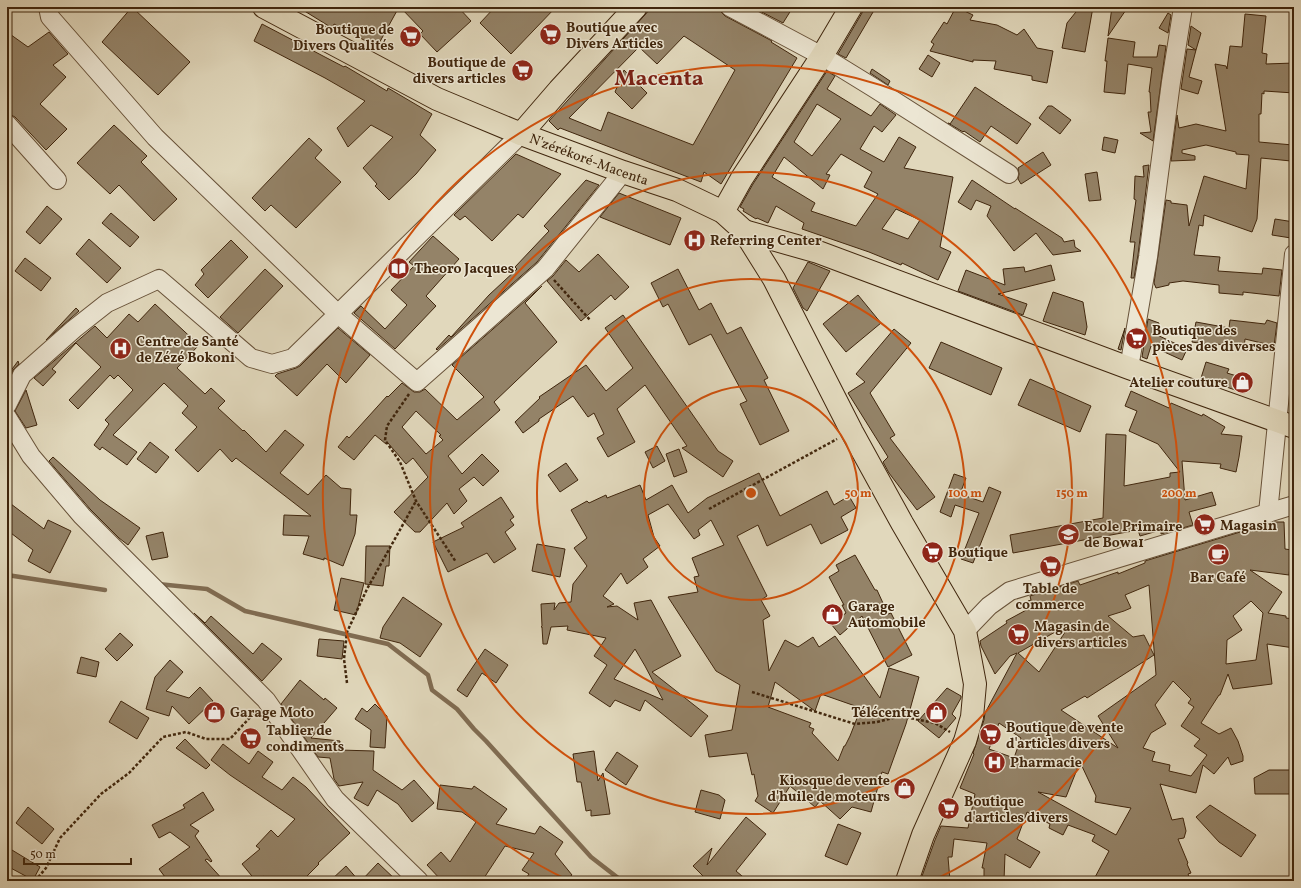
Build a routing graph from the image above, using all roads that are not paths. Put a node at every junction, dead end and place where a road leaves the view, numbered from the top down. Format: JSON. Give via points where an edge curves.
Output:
{"nodes":[{"id":1,"x":48,"y":7,"type":"edge"},
{"id":2,"x":264,"y":7,"type":"edge"},
{"id":3,"x":636,"y":7,"type":"edge"},
{"id":4,"x":730,"y":7,"type":"edge"},
{"id":5,"x":851,"y":7,"type":"edge"},
{"id":6,"x":1183,"y":7,"type":"edge"},
{"id":7,"x":822,"y":56,"type":"junction"},
{"id":8,"x":7,"y":124,"type":"edge"},
{"id":9,"x":521,"y":134,"type":"junction"},
{"id":10,"x":623,"y":172,"type":"junction"},
{"id":11,"x":1008,"y":174,"type":"dead end"},
{"id":12,"x":57,"y":180,"type":"dead end"},
{"id":13,"x":723,"y":212,"type":"junction"},
{"id":14,"x":744,"y":231,"type":"junction"},
{"id":15,"x":1294,"y":254,"type":"edge"},
{"id":16,"x":338,"y":314,"type":"junction"},
{"id":17,"x":1128,"y":368,"type":"junction"},
{"id":18,"x":7,"y":405,"type":"edge"},
{"id":19,"x":7,"y":418,"type":"edge"},
{"id":20,"x":1286,"y":425,"type":"edge"},
{"id":21,"x":1294,"y":505,"type":"edge"},
{"id":22,"x":1268,"y":513,"type":"junction"},
{"id":23,"x":965,"y":631,"type":"junction"},
{"id":24,"x":419,"y":881,"type":"edge"},
{"id":25,"x":906,"y":881,"type":"edge"}],
"edges":[{"from":1,"to":16,"type":"street","via":[[50,17],[155,137]]},
{"from":2,"to":9,"type":"main road","via":[[437,99]]},
{"from":3,"to":9,"type":"main road","name":"N'zérékoré-Macenta"},
{"from":4,"to":7,"type":"street"},
{"from":5,"to":7,"type":"main road"},
{"from":6,"to":17,"type":"street","via":[[1170,82],[1148,257]]},
{"from":7,"to":11,"type":"street"},
{"from":7,"to":13,"type":"main road","via":[[742,178]]},
{"from":8,"to":12,"type":"street"},
{"from":9,"to":10,"type":"main road","name":"N'zérékoré-Macenta"},
{"from":9,"to":16,"type":"street"},
{"from":10,"to":13,"type":"main road","name":"N'zérékoré-Macenta","via":[[677,190]]},
{"from":10,"to":16,"type":"street","via":[[544,269],[417,382]]},
{"from":13,"to":14,"type":"main road","name":"N'zérékoré-Macenta"},
{"from":14,"to":17,"type":"main road","via":[[818,252]]},
{"from":14,"to":23,"type":"main road","via":[[774,279],[852,432]]},
{"from":15,"to":20,"type":"street"},
{"from":16,"to":18,"type":"street","via":[[294,358],[272,364],[251,358],[159,279],[107,303],[74,329],[22,375]]},
{"from":17,"to":20,"type":"main road"},
{"from":19,"to":24,"type":"street","via":[[31,456],[82,516],[266,700],[335,799]]},
{"from":20,"to":22,"type":"street"},
{"from":21,"to":22,"type":"street"},
{"from":22,"to":23,"type":"street","via":[[1010,591],[989,606]]},
{"from":23,"to":25,"type":"main road","via":[[975,684],[972,717],[965,741],[923,835]]}]}
